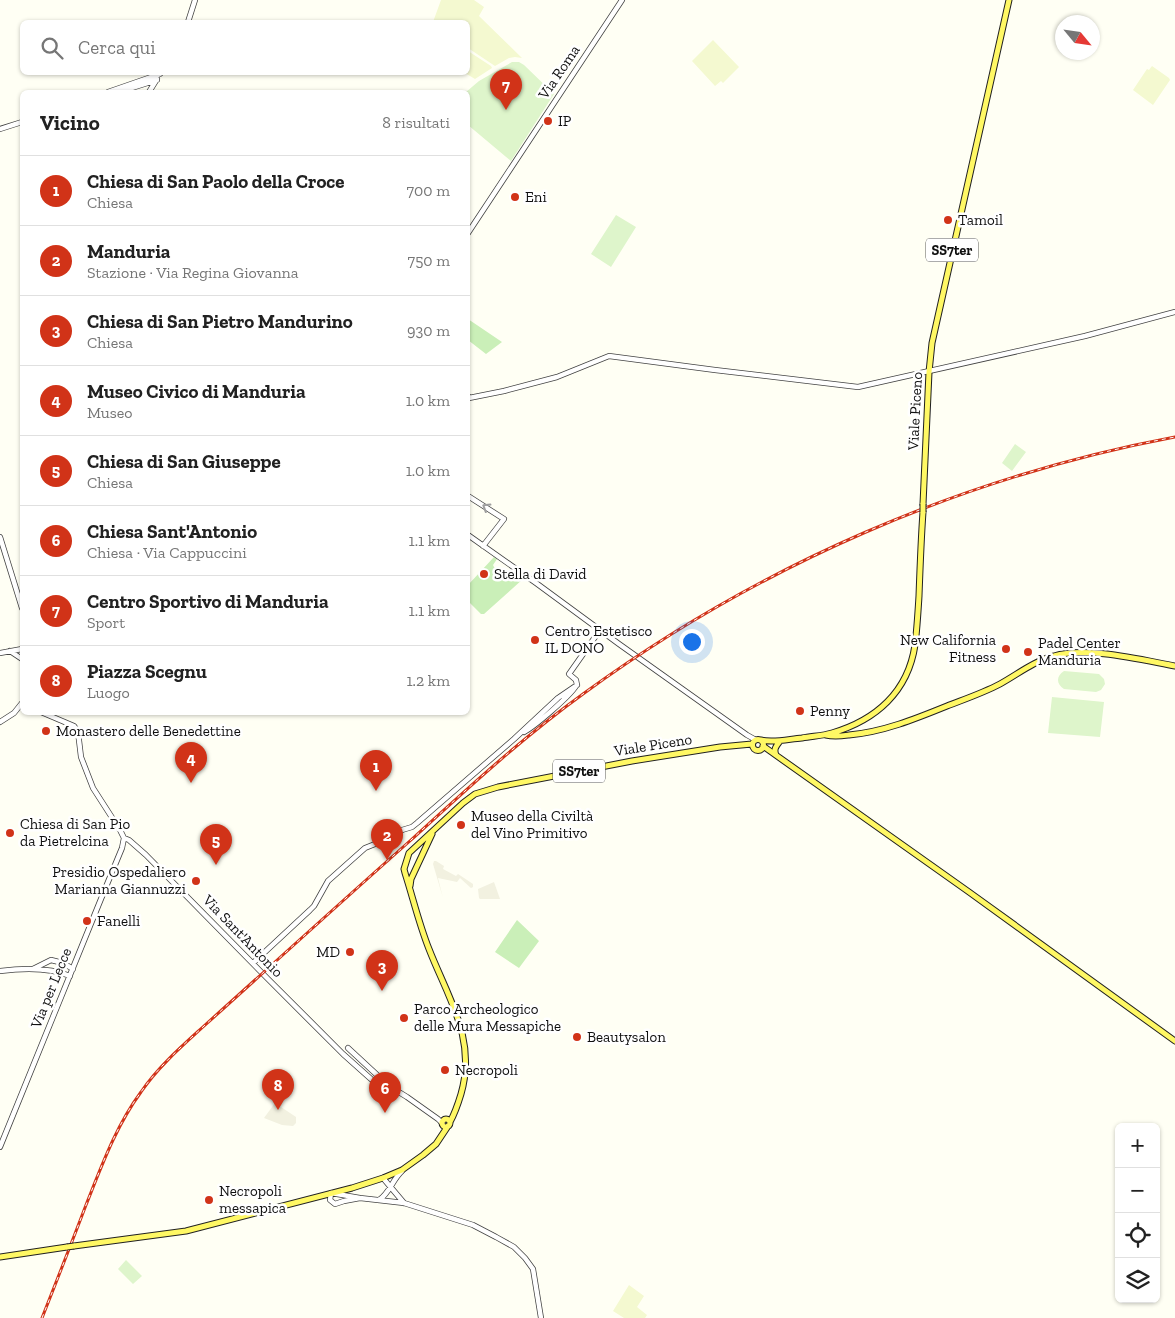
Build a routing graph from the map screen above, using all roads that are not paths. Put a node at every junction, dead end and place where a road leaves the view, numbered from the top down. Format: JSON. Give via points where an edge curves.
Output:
{"nodes":[{"id":1,"x":195,"y":0,"type":"edge"},
{"id":2,"x":622,"y":0,"type":"edge"},
{"id":3,"x":1009,"y":0,"type":"edge"},
{"id":4,"x":189,"y":20,"type":"edge"},
{"id":5,"x":158,"y":75,"type":"edge"},
{"id":6,"x":160,"y":75,"type":"edge"},
{"id":7,"x":157,"y":80,"type":"junction"},
{"id":8,"x":114,"y":90,"type":"edge"},
{"id":9,"x":125,"y":90,"type":"edge"},
{"id":10,"x":150,"y":90,"type":"edge"},
{"id":11,"x":20,"y":124,"type":"edge"},
{"id":12,"x":0,"y":131,"type":"edge"},
{"id":13,"x":470,"y":230,"type":"edge"},
{"id":14,"x":1175,"y":312,"type":"edge"},
{"id":15,"x":929,"y":372,"type":"junction"},
{"id":16,"x":470,"y":398,"type":"edge"},
{"id":17,"x":470,"y":497,"type":"edge"},
{"id":18,"x":470,"y":536,"type":"edge"},
{"id":19,"x":0,"y":537,"type":"edge"},
{"id":20,"x":483,"y":546,"type":"junction"},
{"id":21,"x":20,"y":602,"type":"edge"},
{"id":22,"x":600,"y":630,"type":"junction"},
{"id":23,"x":20,"y":649,"type":"edge"},
{"id":24,"x":10,"y":651,"type":"junction"},
{"id":25,"x":0,"y":653,"type":"edge"},
{"id":26,"x":20,"y":658,"type":"edge"},
{"id":27,"x":1175,"y":666,"type":"edge"},
{"id":28,"x":20,"y":706,"type":"edge"},
{"id":29,"x":48,"y":715,"type":"edge"},
{"id":30,"x":864,"y":721,"type":"junction"},
{"id":31,"x":0,"y":722,"type":"edge"},
{"id":32,"x":853,"y":727,"type":"junction"},
{"id":33,"x":872,"y":731,"type":"junction"},
{"id":34,"x":745,"y":733,"type":"junction"},
{"id":35,"x":858,"y":734,"type":"junction"},
{"id":36,"x":823,"y":735,"type":"junction"},
{"id":37,"x":778,"y":741,"type":"junction"},
{"id":38,"x":758,"y":745,"type":"junction"},
{"id":39,"x":737,"y":746,"type":"junction"},
{"id":40,"x":776,"y":755,"type":"junction"},
{"id":41,"x":436,"y":828,"type":"junction"},
{"id":42,"x":124,"y":838,"type":"junction"},
{"id":43,"x":418,"y":845,"type":"junction"},
{"id":44,"x":424,"y":848,"type":"junction"},
{"id":45,"x":414,"y":872,"type":"junction"},
{"id":46,"x":405,"y":873,"type":"junction"},
{"id":47,"x":410,"y":889,"type":"junction"},
{"id":48,"x":253,"y":963,"type":"junction"},
{"id":49,"x":33,"y":969,"type":"junction"},
{"id":50,"x":73,"y":969,"type":"junction"},
{"id":51,"x":0,"y":971,"type":"edge"},
{"id":52,"x":70,"y":976,"type":"junction"},
{"id":53,"x":1175,"y":1041,"type":"edge"},
{"id":54,"x":348,"y":1048,"type":"dead end"},
{"id":55,"x":389,"y":1086,"type":"junction"},
{"id":56,"x":445,"y":1122,"type":"junction"},
{"id":57,"x":0,"y":1147,"type":"edge"},
{"id":58,"x":402,"y":1170,"type":"junction"},
{"id":59,"x":383,"y":1178,"type":"junction"},
{"id":60,"x":390,"y":1187,"type":"junction"},
{"id":61,"x":331,"y":1193,"type":"junction"},
{"id":62,"x":360,"y":1198,"type":"junction"},
{"id":63,"x":379,"y":1200,"type":"junction"},
{"id":64,"x":404,"y":1203,"type":"junction"},
{"id":65,"x":0,"y":1256,"type":"edge"},
{"id":66,"x":541,"y":1318,"type":"edge"}],
"edges":[{"from":1,"to":4,"type":"street"},
{"from":2,"to":13,"type":"street","name":"Via Roma"},
{"from":3,"to":15,"type":"main road","name":"Viale Piceno","number":"SS7ter","via":[[932,342]]},
{"from":5,"to":8,"type":"street"},
{"from":6,"to":7,"type":"street"},
{"from":7,"to":9,"type":"street"},
{"from":7,"to":10,"type":"street"},
{"from":11,"to":12,"type":"street"},
{"from":14,"to":15,"type":"street"},
{"from":15,"to":16,"type":"street","via":[[858,387],[609,356],[557,377]]},
{"from":15,"to":30,"type":"main road","name":"Viale Piceno","number":"SS7ter","bridge":true,"via":[[915,645],[904,679],[892,698]]},
{"from":20,"to":17,"type":"street","one_way":true,"via":[[504,519]]},
{"from":18,"to":20,"type":"street"},
{"from":19,"to":21,"type":"street"},
{"from":20,"to":22,"type":"street"},
{"from":22,"to":34,"type":"street"},
{"from":22,"to":48,"type":"street","via":[[570,674],[577,684],[563,700],[531,728],[520,733],[417,824],[402,830],[387,842],[364,848],[328,881],[314,906]]},
{"from":23,"to":24,"type":"street"},
{"from":24,"to":25,"type":"street"},
{"from":24,"to":26,"type":"street"},
{"from":27,"to":33,"type":"main road","via":[[1082,652],[1055,655],[987,690]]},
{"from":28,"to":31,"type":"street"},
{"from":29,"to":42,"type":"street","via":[[74,726],[78,732],[81,757],[93,788]]},
{"from":30,"to":32,"type":"main road","name":"Viale Piceno","number":"SS7ter"},
{"from":30,"to":33,"type":"main road","via":[[865,727]]},
{"from":32,"to":33,"type":"main road"},
{"from":32,"to":35,"type":"main road"},
{"from":32,"to":36,"type":"main road","name":"Viale Piceno","number":"SS7ter"},
{"from":33,"to":35,"type":"main road"},
{"from":34,"to":38,"type":"street"},
{"from":34,"to":39,"type":"street","via":[[744,741]]},
{"from":35,"to":36,"type":"main road"},
{"from":36,"to":37,"type":"main road","name":"Viale Piceno","number":"SS7ter"},
{"from":37,"to":38,"type":"main road","name":"Viale Piceno","number":"SS7ter"},
{"from":37,"to":40,"type":"main road"},
{"from":38,"to":39,"type":"main road","name":"Viale Piceno"},
{"from":38,"to":40,"type":"main road"},
{"from":39,"to":41,"type":"main road","name":"Viale Piceno","number":"SS7ter","via":[[632,761],[482,791],[463,802]]},
{"from":40,"to":53,"type":"main road"},
{"from":41,"to":43,"type":"main road","number":"SS7ter"},
{"from":41,"to":44,"type":"main road","number":"SS7ter"},
{"from":42,"to":48,"type":"street","name":"Via Sant'Antonio"},
{"from":42,"to":50,"type":"street","name":"Via per Lecce"},
{"from":43,"to":44,"type":"main road"},
{"from":43,"to":46,"type":"main road","number":"SS7ter","via":[[406,858]]},
{"from":44,"to":45,"type":"main road","number":"SS7ter"},
{"from":45,"to":46,"type":"main road"},
{"from":45,"to":47,"type":"main road","number":"SS7ter"},
{"from":46,"to":47,"type":"main road"},
{"from":47,"to":56,"type":"main road","via":[[428,947],[464,1036],[464,1084],[455,1112]]},
{"from":48,"to":55,"type":"street","name":"Via Sant'Antonio","via":[[343,1054],[371,1079]]},
{"from":49,"to":50,"type":"street","via":[[51,960]]},
{"from":49,"to":51,"type":"street"},
{"from":49,"to":52,"type":"street"},
{"from":50,"to":52,"type":"street","name":"Via per Lecce"},
{"from":52,"to":57,"type":"street","name":"Via per Lecce"},
{"from":54,"to":55,"type":"street"},
{"from":55,"to":56,"type":"street"},
{"from":56,"to":58,"type":"main road","via":[[442,1136],[436,1144]]},
{"from":58,"to":59,"type":"main road"},
{"from":58,"to":60,"type":"street"},
{"from":59,"to":60,"type":"street"},
{"from":59,"to":61,"type":"main road"},
{"from":60,"to":63,"type":"street"},
{"from":60,"to":64,"type":"street"},
{"from":61,"to":62,"type":"street"},
{"from":61,"to":62,"type":"street","via":[[330,1200],[335,1204]]},
{"from":61,"to":65,"type":"main road","bridge":true,"via":[[186,1231]]},
{"from":62,"to":63,"type":"street"},
{"from":63,"to":64,"type":"street"},
{"from":64,"to":66,"type":"street","via":[[473,1225],[514,1247],[533,1269]]}]}
